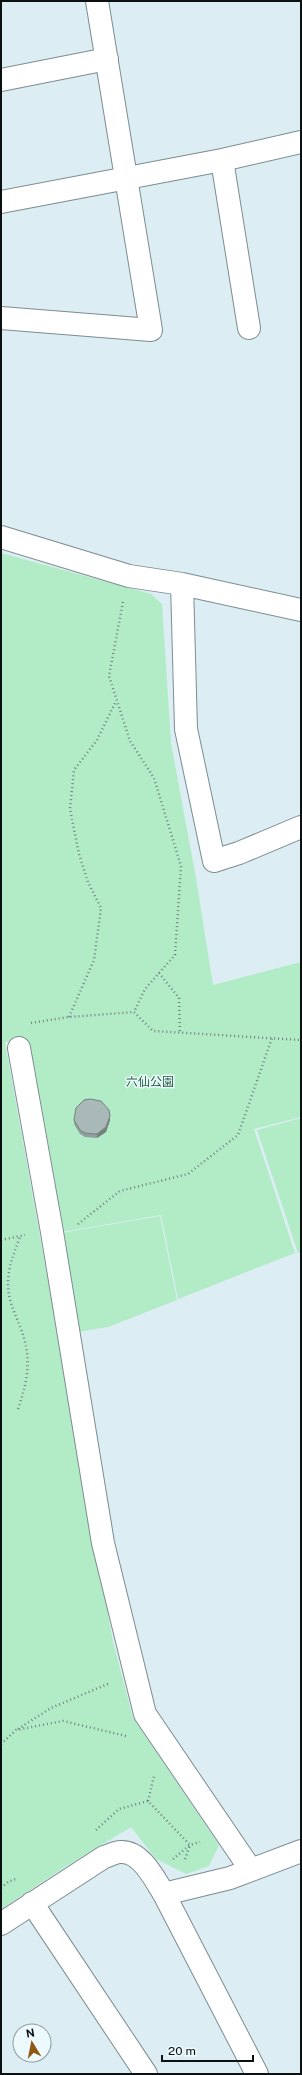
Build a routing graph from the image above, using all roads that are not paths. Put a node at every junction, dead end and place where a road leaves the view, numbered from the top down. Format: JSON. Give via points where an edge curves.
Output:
{"nodes":[{"id":1,"x":97,"y":1,"type":"edge"},
{"id":2,"x":107,"y":59,"type":"junction"},
{"id":3,"x":1,"y":80,"type":"edge"},
{"id":4,"x":301,"y":142,"type":"edge"},
{"id":5,"x":222,"y":160,"type":"junction"},
{"id":6,"x":127,"y":178,"type":"junction"},
{"id":7,"x":1,"y":202,"type":"edge"},
{"id":8,"x":1,"y":318,"type":"edge"},
{"id":9,"x":249,"y":328,"type":"dead end"},
{"id":10,"x":1,"y":537,"type":"edge"},
{"id":11,"x":182,"y":584,"type":"junction"},
{"id":12,"x":301,"y":610,"type":"edge"},
{"id":13,"x":301,"y":827,"type":"edge"},
{"id":14,"x":19,"y":1048,"type":"dead end"},
{"id":15,"x":301,"y":1851,"type":"edge"},
{"id":16,"x":251,"y":1870,"type":"junction"},
{"id":17,"x":164,"y":1894,"type":"junction"},
{"id":18,"x":32,"y":1903,"type":"junction"},
{"id":19,"x":1,"y":1924,"type":"edge"},
{"id":20,"x":146,"y":2074,"type":"edge"},
{"id":21,"x":257,"y":2074,"type":"edge"}],
"edges":[{"from":1,"to":2,"type":"street"},
{"from":2,"to":3,"type":"street"},
{"from":2,"to":6,"type":"street"},
{"from":4,"to":5,"type":"street"},
{"from":5,"to":6,"type":"street"},
{"from":5,"to":9,"type":"street"},
{"from":6,"to":7,"type":"street"},
{"from":6,"to":8,"type":"street","via":[[151,330]]},
{"from":10,"to":11,"type":"street","via":[[129,576]]},
{"from":11,"to":12,"type":"street"},
{"from":11,"to":13,"type":"street","via":[[186,729],[214,861]]},
{"from":14,"to":16,"type":"street","via":[[52,1232],[102,1543],[145,1714]]},
{"from":15,"to":16,"type":"street"},
{"from":16,"to":17,"type":"street","via":[[230,1878]]},
{"from":17,"to":18,"type":"street","via":[[145,1863],[120,1851],[104,1857]]},
{"from":17,"to":21,"type":"street"},
{"from":18,"to":19,"type":"street"},
{"from":18,"to":20,"type":"street"}]}
